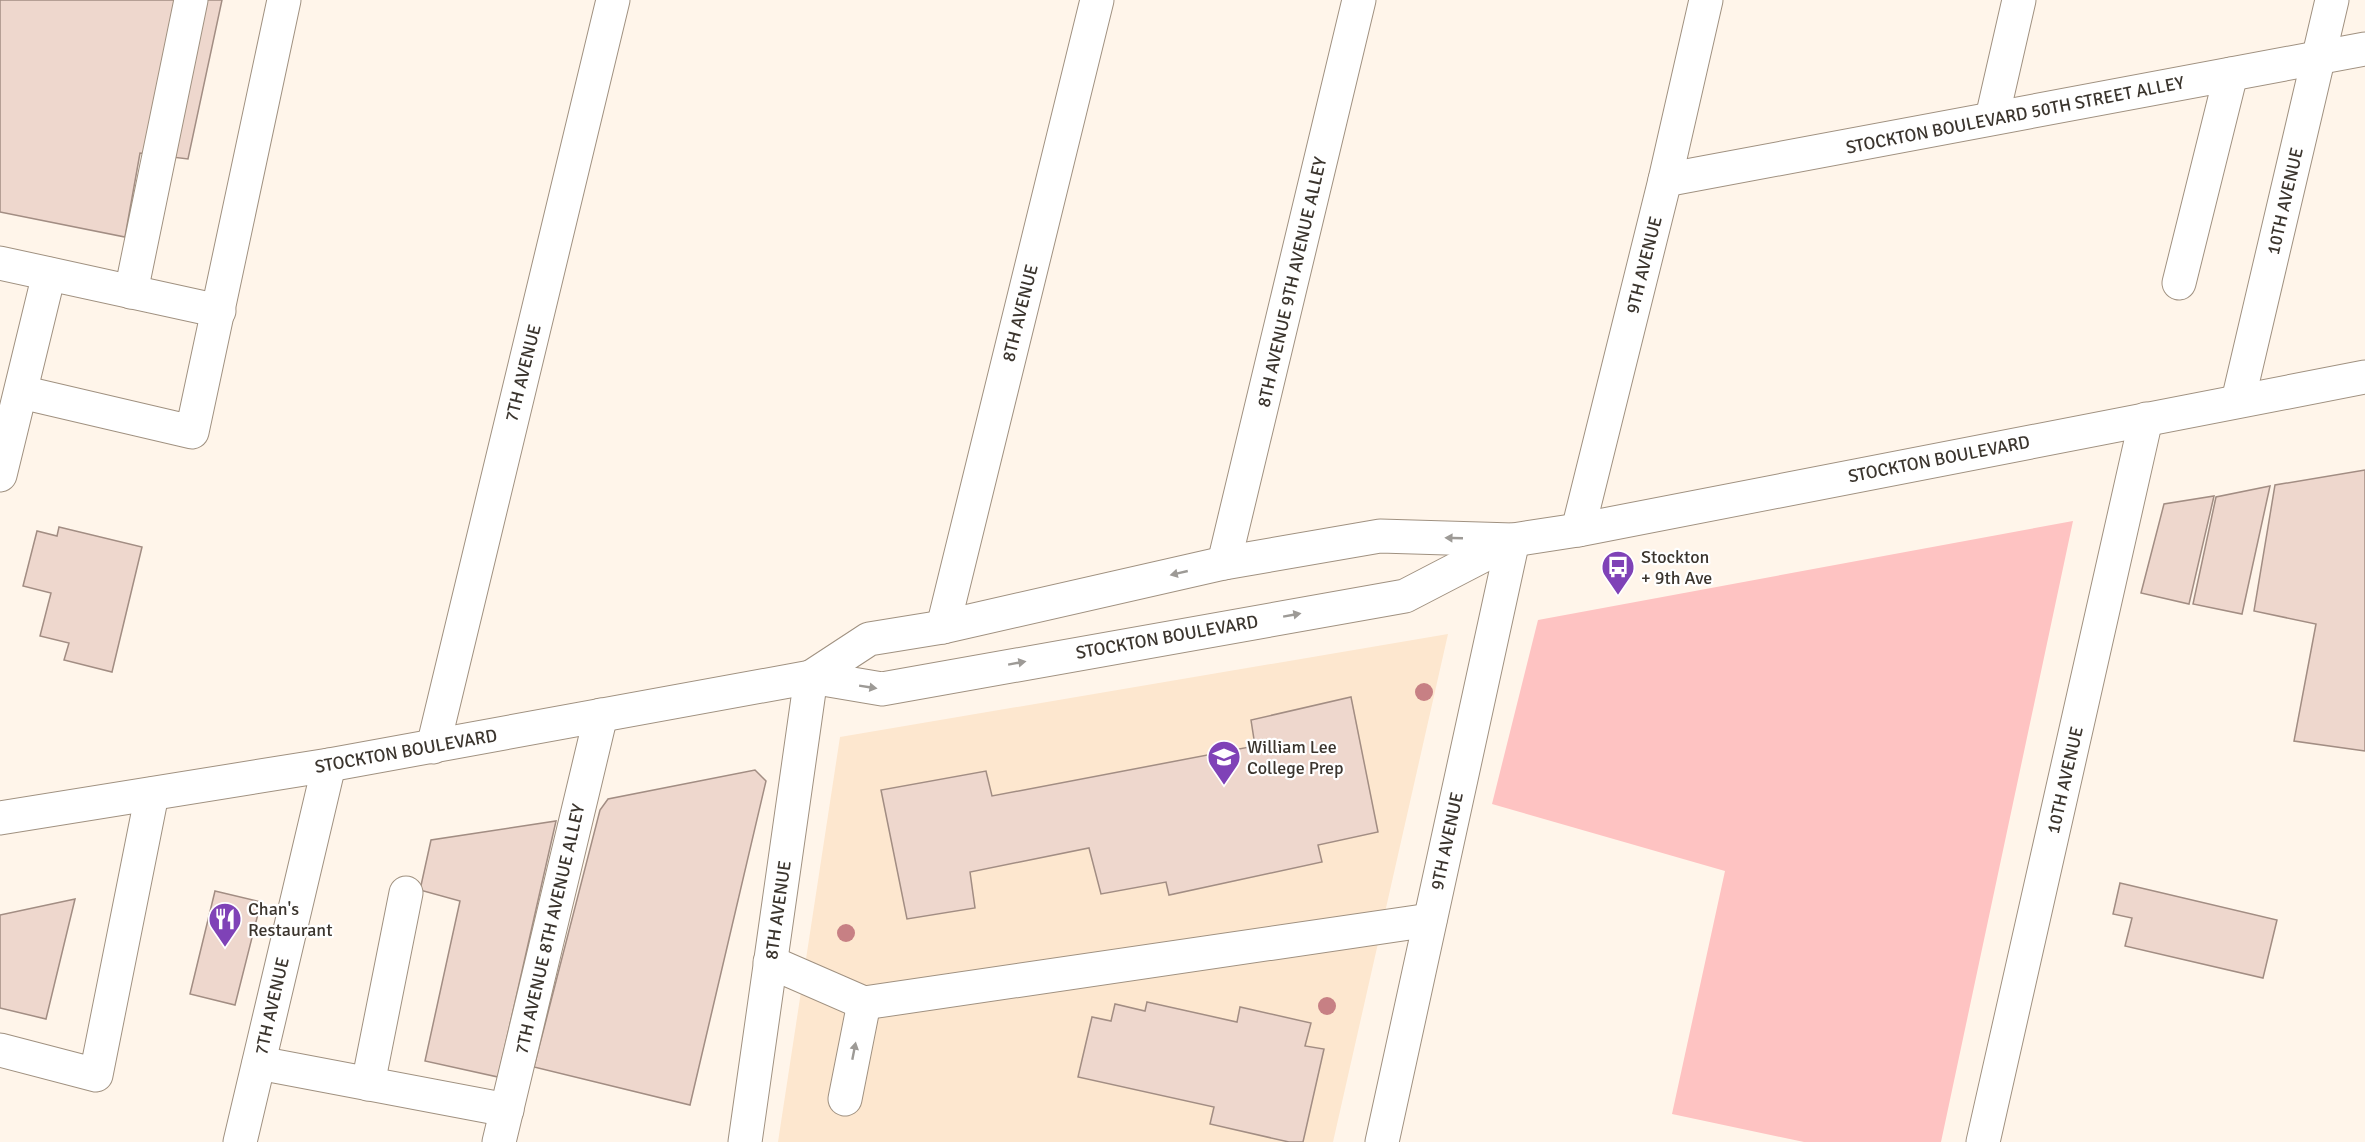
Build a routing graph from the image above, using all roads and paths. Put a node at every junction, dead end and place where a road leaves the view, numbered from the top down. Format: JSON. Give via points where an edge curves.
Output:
{"nodes":[{"id":1,"x":192,"y":0,"type":"edge"},
{"id":2,"x":284,"y":0,"type":"edge"},
{"id":3,"x":613,"y":0,"type":"edge"},
{"id":4,"x":1097,"y":0,"type":"edge"},
{"id":5,"x":1359,"y":0,"type":"edge"},
{"id":6,"x":1706,"y":0,"type":"edge"},
{"id":7,"x":2019,"y":0,"type":"edge"},
{"id":8,"x":2332,"y":0,"type":"edge"},
{"id":9,"x":2365,"y":49,"type":"edge"},
{"id":10,"x":2318,"y":58,"type":"junction"},
{"id":11,"x":2231,"y":74,"type":"junction"},
{"id":12,"x":1992,"y":118,"type":"junction"},
{"id":13,"x":1665,"y":180,"type":"junction"},
{"id":14,"x":0,"y":263,"type":"edge"},
{"id":15,"x":49,"y":274,"type":"junction"},
{"id":16,"x":2179,"y":283,"type":"dead end"},
{"id":17,"x":130,"y":292,"type":"junction"},
{"id":18,"x":219,"y":311,"type":"junction"},
{"id":19,"x":2365,"y":376,"type":"edge"},
{"id":20,"x":21,"y":392,"type":"junction"},
{"id":21,"x":2238,"y":401,"type":"junction"},
{"id":22,"x":2146,"y":418,"type":"junction"},
{"id":23,"x":1,"y":472,"type":"edge"},
{"id":24,"x":1578,"y":530,"type":"junction"},
{"id":25,"x":1513,"y":540,"type":"junction"},
{"id":26,"x":1224,"y":563,"type":"junction"},
{"id":27,"x":943,"y":627,"type":"junction"},
{"id":28,"x":811,"y":677,"type":"junction"},
{"id":29,"x":601,"y":715,"type":"junction"},
{"id":30,"x":433,"y":747,"type":"junction"},
{"id":31,"x":329,"y":765,"type":"junction"},
{"id":32,"x":152,"y":794,"type":"junction"},
{"id":33,"x":0,"y":818,"type":"edge"},
{"id":34,"x":406,"y":893,"type":"dead end"},
{"id":35,"x":1430,"y":920,"type":"junction"},
{"id":36,"x":770,"y":962,"type":"junction"},
{"id":37,"x":864,"y":1003,"type":"junction"},
{"id":38,"x":0,"y":1050,"type":"edge"},
{"id":39,"x":259,"y":1063,"type":"junction"},
{"id":40,"x":368,"y":1084,"type":"junction"},
{"id":41,"x":845,"y":1099,"type":"dead end"},
{"id":42,"x":507,"y":1110,"type":"junction"},
{"id":43,"x":240,"y":1142,"type":"edge"},
{"id":44,"x":499,"y":1142,"type":"edge"},
{"id":45,"x":745,"y":1142,"type":"edge"},
{"id":46,"x":1382,"y":1142,"type":"edge"},
{"id":47,"x":1983,"y":1142,"type":"edge"}],
"edges":[{"from":1,"to":17,"type":"street"},
{"from":2,"to":18,"type":"street"},
{"from":3,"to":30,"type":"street","name":"7TH AVENUE"},
{"from":4,"to":27,"type":"street","name":"8TH AVENUE"},
{"from":5,"to":26,"type":"street","name":"8TH AVENUE 9TH AVENUE ALLEY"},
{"from":6,"to":13,"type":"street","name":"9TH AVENUE"},
{"from":7,"to":12,"type":"street"},
{"from":8,"to":10,"type":"street","name":"10TH AVENUE"},
{"from":9,"to":10,"type":"street","name":"STOCKTON BOULEVARD 50TH STREET ALLEY"},
{"from":10,"to":11,"type":"street","name":"STOCKTON BOULEVARD 50TH STREET ALLEY"},
{"from":10,"to":21,"type":"street","name":"10TH AVENUE"},
{"from":11,"to":12,"type":"street","name":"STOCKTON BOULEVARD 50TH STREET ALLEY"},
{"from":11,"to":16,"type":"street"},
{"from":12,"to":13,"type":"street","name":"STOCKTON BOULEVARD 50TH STREET ALLEY"},
{"from":13,"to":24,"type":"street","name":"9TH AVENUE"},
{"from":14,"to":15,"type":"street"},
{"from":15,"to":17,"type":"street"},
{"from":15,"to":20,"type":"street"},
{"from":17,"to":18,"type":"street"},
{"from":18,"to":20,"type":"street","via":[[192,432]]},
{"from":19,"to":21,"type":"street","name":"STOCKTON BOULEVARD"},
{"from":20,"to":23,"type":"street"},
{"from":21,"to":22,"type":"street","name":"STOCKTON BOULEVARD"},
{"from":22,"to":24,"type":"street","name":"STOCKTON BOULEVARD"},
{"from":22,"to":47,"type":"street","name":"10TH AVENUE"},
{"from":24,"to":25,"type":"street","name":"STOCKTON BOULEVARD"},
{"from":25,"to":26,"type":"street","name":"STOCKTON BOULEVARD","one_way":true,"via":[[1380,536]]},
{"from":28,"to":25,"type":"street","name":"STOCKTON BOULEVARD","one_way":true,"via":[[882,689],[1405,596]]},
{"from":25,"to":35,"type":"street","name":"9TH AVENUE"},
{"from":26,"to":27,"type":"street","name":"STOCKTON BOULEVARD","one_way":true},
{"from":27,"to":28,"type":"street","name":"STOCKTON BOULEVARD","via":[[869,639]]},
{"from":28,"to":29,"type":"street","name":"STOCKTON BOULEVARD"},
{"from":28,"to":36,"type":"street","name":"8TH AVENUE"},
{"from":29,"to":30,"type":"street","name":"STOCKTON BOULEVARD"},
{"from":29,"to":42,"type":"street","name":"7TH AVENUE 8TH AVENUE ALLEY"},
{"from":30,"to":31,"type":"street","name":"STOCKTON BOULEVARD"},
{"from":31,"to":32,"type":"street","name":"STOCKTON BOULEVARD"},
{"from":31,"to":39,"type":"street","name":"7TH AVENUE"},
{"from":32,"to":33,"type":"street","name":"STOCKTON BOULEVARD"},
{"from":32,"to":38,"type":"street","via":[[96,1075]]},
{"from":34,"to":40,"type":"street"},
{"from":35,"to":37,"type":"street"},
{"from":35,"to":46,"type":"street","name":"9TH AVENUE"},
{"from":36,"to":37,"type":"street"},
{"from":36,"to":45,"type":"street","name":"8TH AVENUE"},
{"from":41,"to":37,"type":"street","one_way":true},
{"from":39,"to":40,"type":"street"},
{"from":39,"to":43,"type":"street","name":"7TH AVENUE"},
{"from":40,"to":42,"type":"street"},
{"from":42,"to":44,"type":"street","name":"7TH AVENUE 8TH AVENUE ALLEY"}]}
